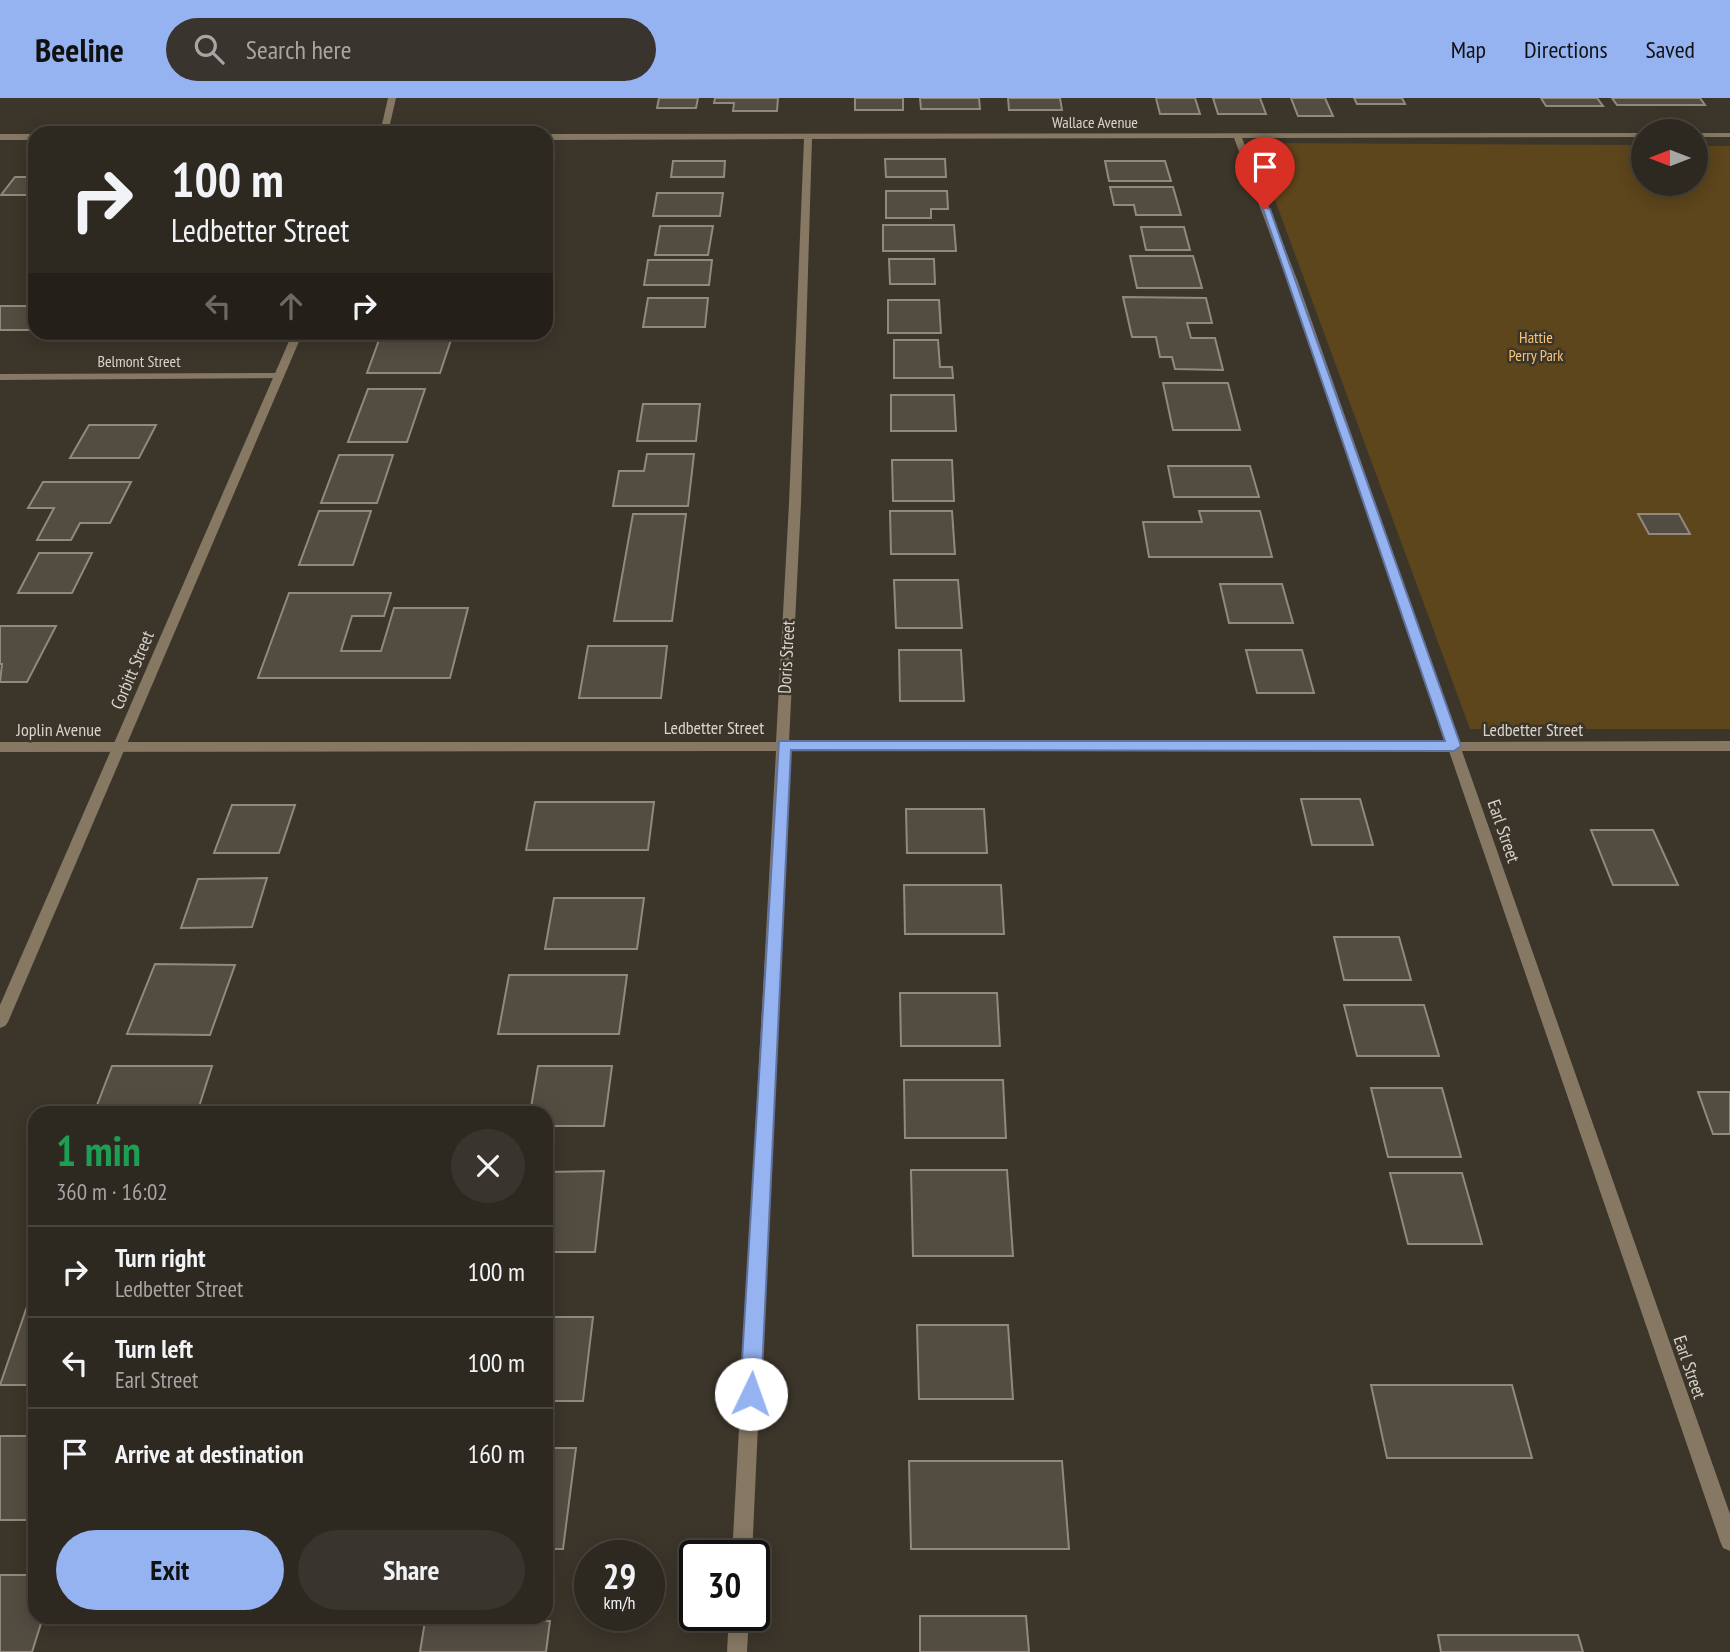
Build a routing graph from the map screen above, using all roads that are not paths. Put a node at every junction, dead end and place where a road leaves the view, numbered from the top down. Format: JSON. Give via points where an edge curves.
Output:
{"nodes":[{"id":1,"x":392,"y":98,"type":"edge"},
{"id":2,"x":386,"y":126,"type":"edge"},
{"id":3,"x":1237,"y":135,"type":"junction"},
{"id":4,"x":1631,"y":135,"type":"edge"},
{"id":5,"x":1708,"y":135,"type":"edge"},
{"id":6,"x":1730,"y":135,"type":"edge"},
{"id":7,"x":808,"y":136,"type":"junction"},
{"id":8,"x":0,"y":137,"type":"edge"},
{"id":9,"x":28,"y":137,"type":"edge"},
{"id":10,"x":553,"y":137,"type":"edge"},
{"id":11,"x":295,"y":340,"type":"edge"},
{"id":12,"x":279,"y":376,"type":"junction"},
{"id":13,"x":0,"y":377,"type":"edge"},
{"id":14,"x":784,"y":745,"type":"junction"},
{"id":15,"x":118,"y":746,"type":"junction"},
{"id":16,"x":1454,"y":746,"type":"junction"},
{"id":17,"x":1730,"y":746,"type":"edge"},
{"id":18,"x":0,"y":747,"type":"edge"},
{"id":19,"x":0,"y":1022,"type":"edge"},
{"id":20,"x":743,"y":1540,"type":"edge"},
{"id":21,"x":1730,"y":1541,"type":"edge"},
{"id":22,"x":738,"y":1631,"type":"edge"},
{"id":23,"x":737,"y":1652,"type":"edge"}],
"edges":[{"from":1,"to":2,"type":"street"},
{"from":3,"to":4,"type":"street","name":"Wallace Avenue"},
{"from":3,"to":7,"type":"street","name":"Wallace Avenue"},
{"from":3,"to":16,"type":"street","name":"Earl Street","via":[[1293,282]]},
{"from":5,"to":6,"type":"street"},
{"from":7,"to":10,"type":"street","name":"Wallace Avenue"},
{"from":7,"to":14,"type":"street","name":"Doris Street"},
{"from":8,"to":9,"type":"street"},
{"from":11,"to":12,"type":"street","name":"Corbitt Street"},
{"from":12,"to":13,"type":"street","name":"Belmont Street"},
{"from":12,"to":15,"type":"street","name":"Corbitt Street"},
{"from":14,"to":15,"type":"street","name":"Ledbetter Street"},
{"from":14,"to":16,"type":"street","name":"Ledbetter Street"},
{"from":14,"to":20,"type":"street","name":"Doris Street"},
{"from":15,"to":18,"type":"street","name":"Joplin Avenue"},
{"from":15,"to":19,"type":"street","name":"Corbitt Street"},
{"from":16,"to":17,"type":"street","name":"Ledbetter Street"},
{"from":16,"to":21,"type":"street","name":"Earl Street"},
{"from":22,"to":23,"type":"street"}]}
